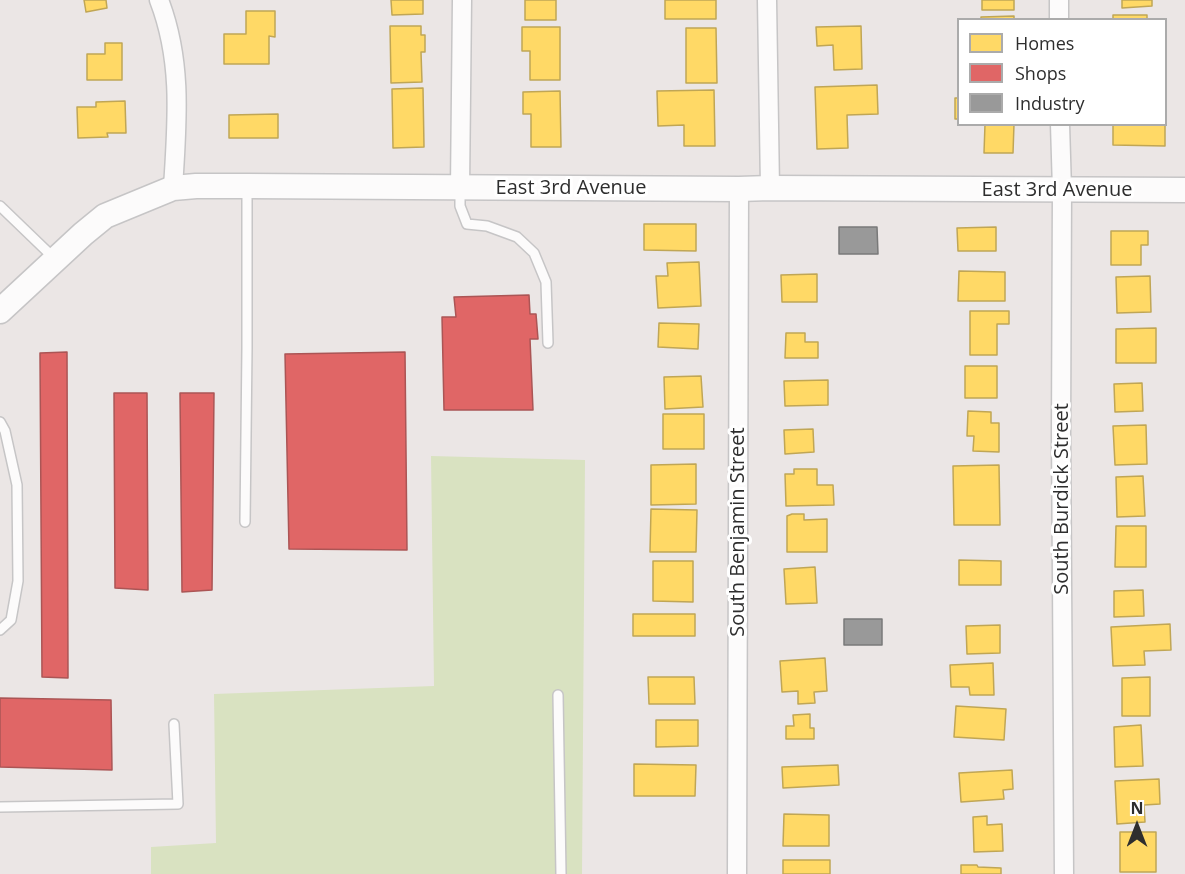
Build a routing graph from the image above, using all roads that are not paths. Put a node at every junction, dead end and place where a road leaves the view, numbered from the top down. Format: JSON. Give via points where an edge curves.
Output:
{"nodes":[{"id":1,"x":159,"y":0,"type":"edge"},
{"id":2,"x":462,"y":0,"type":"edge"},
{"id":3,"x":767,"y":0,"type":"edge"},
{"id":4,"x":1059,"y":0,"type":"edge"},
{"id":5,"x":1059,"y":18,"type":"edge"},
{"id":6,"x":1060,"y":126,"type":"edge"},
{"id":7,"x":247,"y":186,"type":"junction"},
{"id":8,"x":174,"y":188,"type":"junction"},
{"id":9,"x":460,"y":188,"type":"junction"},
{"id":10,"x":770,"y":188,"type":"junction"},
{"id":11,"x":739,"y":189,"type":"junction"},
{"id":12,"x":1062,"y":190,"type":"junction"},
{"id":13,"x":1185,"y":190,"type":"edge"},
{"id":14,"x":0,"y":206,"type":"edge"},
{"id":15,"x":55,"y":259,"type":"junction"},
{"id":16,"x":0,"y":311,"type":"edge"},
{"id":17,"x":548,"y":343,"type":"dead end"},
{"id":18,"x":0,"y":422,"type":"edge"},
{"id":19,"x":244,"y":522,"type":"dead end"},
{"id":20,"x":0,"y":630,"type":"edge"},
{"id":21,"x":558,"y":695,"type":"dead end"},
{"id":22,"x":174,"y":724,"type":"dead end"},
{"id":23,"x":0,"y":807,"type":"edge"},
{"id":24,"x":561,"y":874,"type":"edge"},
{"id":25,"x":736,"y":874,"type":"edge"},
{"id":26,"x":1064,"y":874,"type":"edge"}],
"edges":[{"from":1,"to":8,"type":"street","via":[[176,69]]},
{"from":2,"to":9,"type":"street"},
{"from":3,"to":10,"type":"street"},
{"from":4,"to":5,"type":"street"},
{"from":6,"to":12,"type":"street","name":"South Burdick Street"},
{"from":7,"to":8,"type":"street","name":"East 3rd Avenue"},
{"from":7,"to":9,"type":"street","name":"East 3rd Avenue"},
{"from":7,"to":19,"type":"lane"},
{"from":8,"to":15,"type":"street","name":"East 3rd Avenue","via":[[105,216]]},
{"from":9,"to":11,"type":"street","name":"East 3rd Avenue"},
{"from":9,"to":17,"type":"lane","via":[[460,206],[467,224],[487,225],[517,237],[534,253],[546,282]]},
{"from":10,"to":11,"type":"street","name":"East 3rd Avenue"},
{"from":10,"to":12,"type":"street","name":"East 3rd Avenue"},
{"from":11,"to":25,"type":"street","name":"South Benjamin Street"},
{"from":12,"to":13,"type":"street","name":"East 3rd Avenue"},
{"from":12,"to":26,"type":"street","name":"South Burdick Street"},
{"from":14,"to":15,"type":"lane"},
{"from":15,"to":16,"type":"street","name":"East 3rd Avenue"},
{"from":18,"to":20,"type":"lane","via":[[16,484],[18,581],[11,620]]},
{"from":21,"to":24,"type":"lane"},
{"from":22,"to":23,"type":"lane","via":[[178,804]]}]}
